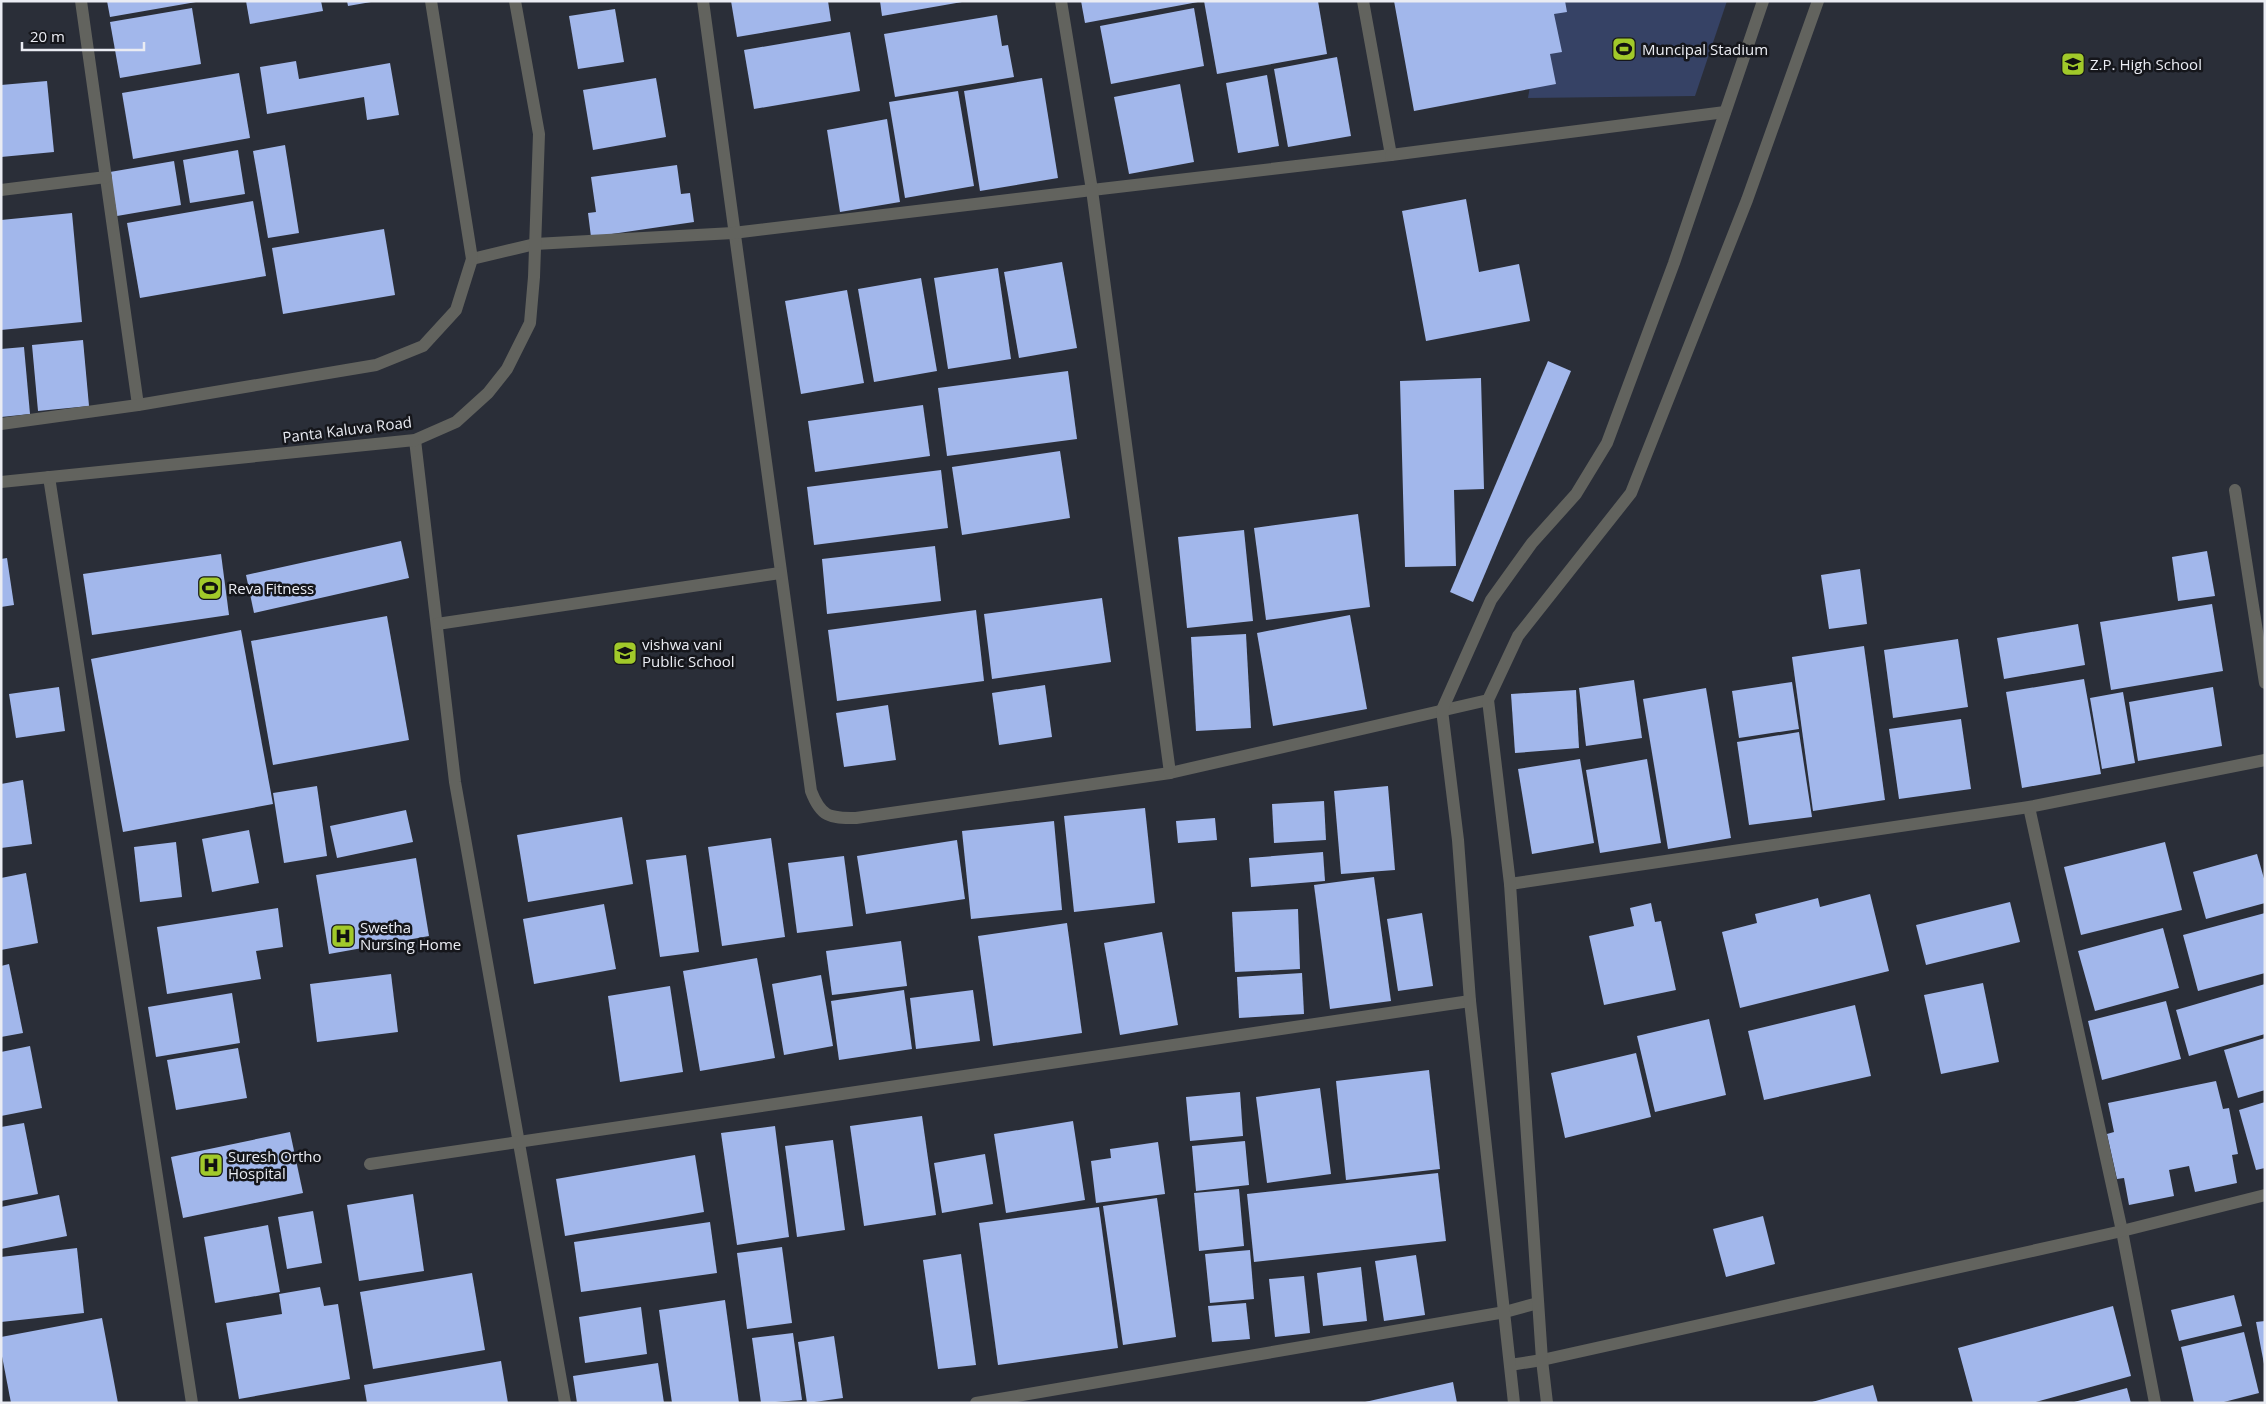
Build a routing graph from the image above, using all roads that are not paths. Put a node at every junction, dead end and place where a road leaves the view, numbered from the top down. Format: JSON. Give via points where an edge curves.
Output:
{"nodes":[{"id":1,"x":80,"y":1,"type":"edge"},
{"id":2,"x":431,"y":1,"type":"edge"},
{"id":3,"x":515,"y":1,"type":"edge"},
{"id":4,"x":703,"y":1,"type":"edge"},
{"id":5,"x":1061,"y":1,"type":"edge"},
{"id":6,"x":1363,"y":1,"type":"edge"},
{"id":7,"x":1763,"y":1,"type":"edge"},
{"id":8,"x":1818,"y":1,"type":"edge"},
{"id":9,"x":1725,"y":112,"type":"junction"},
{"id":10,"x":1391,"y":155,"type":"junction"},
{"id":11,"x":106,"y":177,"type":"junction"},
{"id":12,"x":1,"y":190,"type":"edge"},
{"id":13,"x":1092,"y":190,"type":"junction"},
{"id":14,"x":733,"y":233,"type":"junction"},
{"id":15,"x":534,"y":244,"type":"junction"},
{"id":16,"x":472,"y":259,"type":"junction"},
{"id":17,"x":138,"y":405,"type":"junction"},
{"id":18,"x":1,"y":424,"type":"edge"},
{"id":19,"x":415,"y":440,"type":"junction"},
{"id":20,"x":49,"y":477,"type":"junction"},
{"id":21,"x":1,"y":482,"type":"edge"},
{"id":22,"x":2235,"y":490,"type":"dead end"},
{"id":23,"x":780,"y":573,"type":"junction"},
{"id":24,"x":437,"y":624,"type":"junction"},
{"id":25,"x":2265,"y":683,"type":"edge"},
{"id":26,"x":1488,"y":700,"type":"junction"},
{"id":27,"x":1442,"y":710,"type":"junction"},
{"id":28,"x":2265,"y":760,"type":"edge"},
{"id":29,"x":1170,"y":773,"type":"junction"},
{"id":30,"x":2029,"y":807,"type":"junction"},
{"id":31,"x":1510,"y":884,"type":"junction"},
{"id":32,"x":1470,"y":1001,"type":"junction"},
{"id":33,"x":519,"y":1141,"type":"junction"},
{"id":34,"x":370,"y":1164,"type":"dead end"},
{"id":35,"x":2265,"y":1195,"type":"edge"},
{"id":36,"x":2122,"y":1231,"type":"junction"},
{"id":37,"x":1538,"y":1303,"type":"junction"},
{"id":38,"x":1505,"y":1312,"type":"junction"},
{"id":39,"x":1542,"y":1360,"type":"junction"},
{"id":40,"x":1510,"y":1365,"type":"junction"},
{"id":41,"x":192,"y":1403,"type":"edge"},
{"id":42,"x":565,"y":1403,"type":"edge"},
{"id":43,"x":976,"y":1403,"type":"edge"},
{"id":44,"x":1514,"y":1403,"type":"edge"},
{"id":45,"x":1547,"y":1403,"type":"edge"},
{"id":46,"x":2155,"y":1403,"type":"edge"}],
"edges":[{"from":1,"to":11,"type":"street"},
{"from":2,"to":16,"type":"street"},
{"from":3,"to":15,"type":"street","name":"Panta Kaluva Road","via":[[538,134]]},
{"from":4,"to":14,"type":"street"},
{"from":5,"to":13,"type":"street"},
{"from":6,"to":10,"type":"street"},
{"from":7,"to":9,"type":"street"},
{"from":8,"to":26,"type":"street","via":[[1747,200],[1631,493],[1518,636]]},
{"from":9,"to":10,"type":"street"},
{"from":9,"to":27,"type":"street","via":[[1674,263],[1607,442],[1576,494],[1532,543],[1491,600]]},
{"from":10,"to":13,"type":"street"},
{"from":11,"to":12,"type":"street"},
{"from":11,"to":17,"type":"street"},
{"from":13,"to":14,"type":"street"},
{"from":13,"to":29,"type":"street"},
{"from":14,"to":15,"type":"street"},
{"from":14,"to":23,"type":"street"},
{"from":15,"to":16,"type":"street"},
{"from":15,"to":19,"type":"street","name":"Panta Kaluva Road","via":[[530,323],[507,369],[488,394],[456,422]]},
{"from":16,"to":17,"type":"street","via":[[456,310],[423,346],[376,366]]},
{"from":17,"to":18,"type":"street"},
{"from":19,"to":20,"type":"street","name":"Panta Kaluva Road"},
{"from":19,"to":24,"type":"street"},
{"from":20,"to":21,"type":"street","name":"Panta Kaluva Road"},
{"from":20,"to":41,"type":"street"},
{"from":22,"to":25,"type":"street"},
{"from":23,"to":24,"type":"street"},
{"from":23,"to":29,"type":"street","via":[[811,791],[818,808],[831,818],[856,818]]},
{"from":24,"to":33,"type":"street","via":[[455,782]]},
{"from":26,"to":27,"type":"street"},
{"from":26,"to":31,"type":"street"},
{"from":27,"to":29,"type":"street"},
{"from":27,"to":32,"type":"street","via":[[1458,840]]},
{"from":28,"to":30,"type":"street"},
{"from":30,"to":31,"type":"street"},
{"from":30,"to":36,"type":"street"},
{"from":31,"to":37,"type":"street"},
{"from":32,"to":33,"type":"street"},
{"from":32,"to":38,"type":"street"},
{"from":33,"to":34,"type":"street"},
{"from":33,"to":42,"type":"street"},
{"from":35,"to":36,"type":"street"},
{"from":36,"to":39,"type":"street"},
{"from":36,"to":46,"type":"street"},
{"from":37,"to":38,"type":"street"},
{"from":37,"to":39,"type":"street"},
{"from":38,"to":40,"type":"street"},
{"from":38,"to":43,"type":"street"},
{"from":39,"to":40,"type":"street"},
{"from":39,"to":45,"type":"street"},
{"from":40,"to":44,"type":"street"}]}
